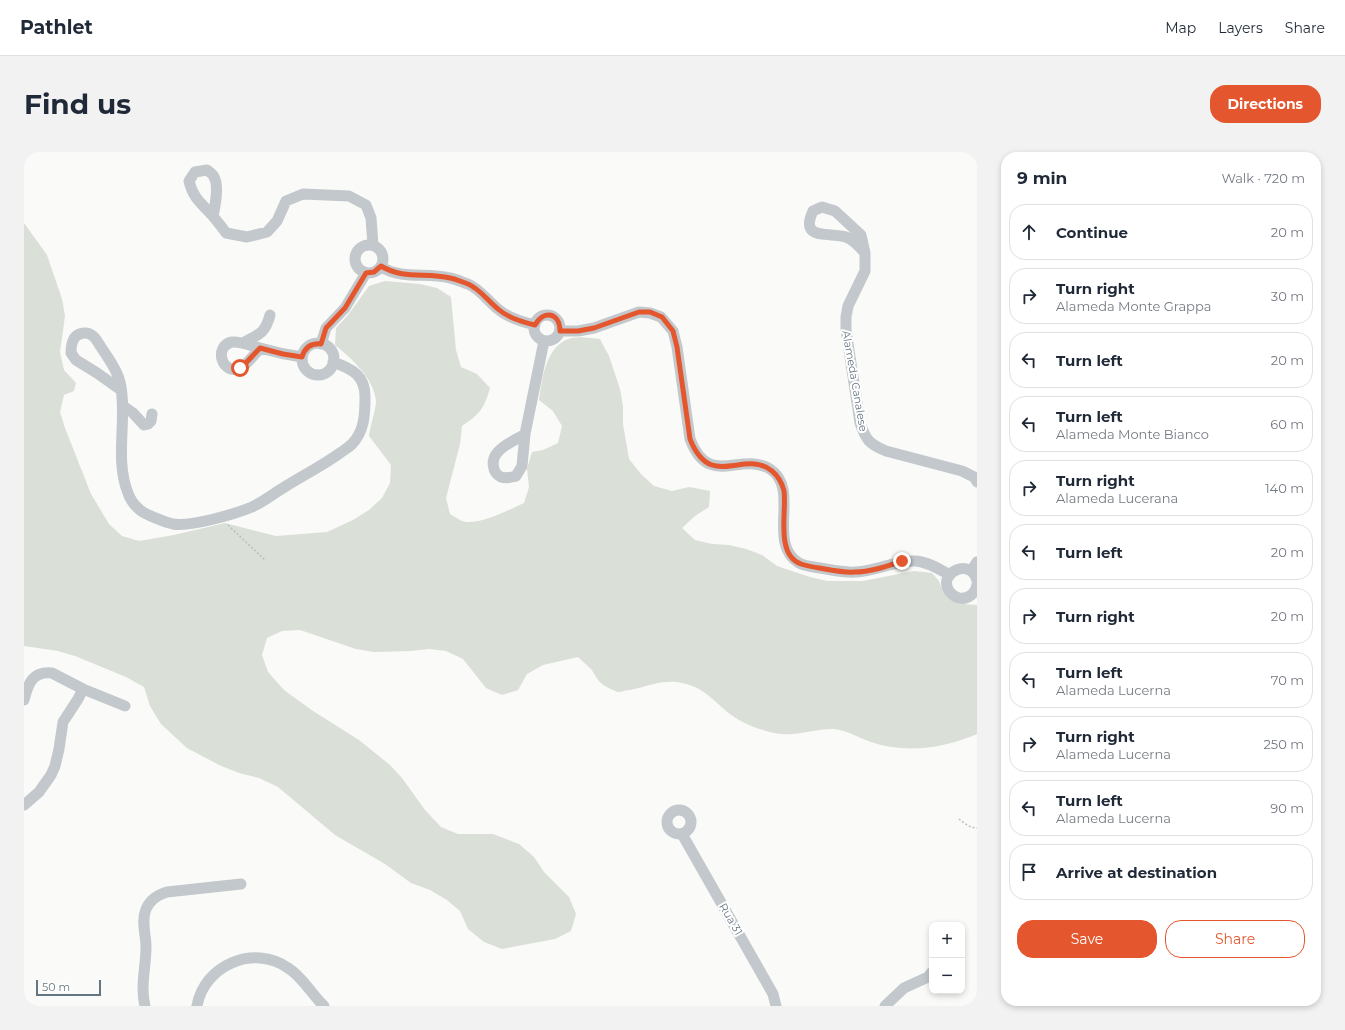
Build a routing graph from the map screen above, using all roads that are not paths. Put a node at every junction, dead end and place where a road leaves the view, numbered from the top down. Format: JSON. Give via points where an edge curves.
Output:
{"nodes":[{"id":1,"x":213,"y":216,"type":"dead end"},
{"id":2,"x":374,"y":245,"type":"junction"},
{"id":3,"x":866,"y":253,"type":"junction"},
{"id":4,"x":381,"y":266,"type":"junction"},
{"id":5,"x":366,"y":273,"type":"junction"},
{"id":6,"x":270,"y":315,"type":"dead end"},
{"id":7,"x":535,"y":325,"type":"junction"},
{"id":8,"x":560,"y":331,"type":"junction"},
{"id":9,"x":544,"y":341,"type":"junction"},
{"id":10,"x":243,"y":343,"type":"junction"},
{"id":11,"x":321,"y":344,"type":"junction"},
{"id":12,"x":260,"y":348,"type":"junction"},
{"id":13,"x":302,"y":357,"type":"junction"},
{"id":14,"x":333,"y":362,"type":"junction"},
{"id":15,"x":121,"y":390,"type":"junction"},
{"id":16,"x":123,"y":406,"type":"junction"},
{"id":17,"x":152,"y":414,"type":"dead end"},
{"id":18,"x":526,"y":434,"type":"dead end"},
{"id":19,"x":977,"y":482,"type":"edge"},
{"id":20,"x":974,"y":566,"type":"edge"},
{"id":21,"x":950,"y":575,"type":"junction"},
{"id":22,"x":976,"y":588,"type":"edge"},
{"id":23,"x":84,"y":688,"type":"junction"},
{"id":24,"x":24,"y":700,"type":"edge"},
{"id":25,"x":126,"y":706,"type":"dead end"},
{"id":26,"x":24,"y":805,"type":"edge"},
{"id":27,"x":682,"y":834,"type":"dead end"},
{"id":28,"x":240,"y":884,"type":"dead end"},
{"id":29,"x":929,"y":976,"type":"edge"},
{"id":30,"x":145,"y":1006,"type":"edge"},
{"id":31,"x":197,"y":1006,"type":"edge"},
{"id":32,"x":324,"y":1006,"type":"edge"},
{"id":33,"x":776,"y":1006,"type":"edge"},
{"id":34,"x":885,"y":1006,"type":"edge"}],
"edges":[{"from":1,"to":2,"type":"street","via":[[226,234],[247,237],[267,232],[277,222],[286,201],[297,196],[349,196],[366,206],[371,218]]},
{"from":2,"to":4,"type":"street","via":[[383,254]]},
{"from":2,"to":5,"type":"street","via":[[360,247],[355,255],[356,264]]},
{"from":3,"to":3,"type":"street","name":"Alameda Canalese","via":[[861,236],[835,211],[822,207],[813,211],[808,220],[815,234],[846,237]]},
{"from":3,"to":19,"type":"street","name":"Alameda Canalese","via":[[865,271],[848,306],[846,317],[860,423],[865,438],[874,446],[886,451],[962,471],[974,477]]},
{"from":4,"to":5,"type":"street","via":[[374,272]]},
{"from":4,"to":7,"type":"street","via":[[405,275],[449,278],[469,285],[498,310]]},
{"from":5,"to":11,"type":"street","via":[[345,308],[326,328]]},
{"from":6,"to":10,"type":"street","via":[[262,332]]},
{"from":7,"to":8,"type":"street","via":[[544,315],[551,315],[557,318]]},
{"from":7,"to":9,"type":"street","via":[[538,337]]},
{"from":8,"to":9,"type":"street","via":[[554,339]]},
{"from":8,"to":21,"type":"street","via":[[594,328],[639,312],[650,312],[662,317],[673,331],[677,347],[690,439],[694,451],[711,465],[763,466],[779,478],[784,492],[785,541],[792,557],[800,564],[856,572],[902,561],[918,561]]},
{"from":9,"to":18,"type":"street"},
{"from":10,"to":12,"type":"street"},
{"from":10,"to":12,"type":"street","via":[[232,342],[224,347],[222,360],[227,367],[240,368]]},
{"from":11,"to":13,"type":"street","via":[[316,343],[307,348]]},
{"from":11,"to":14,"type":"street","via":[[329,348]]},
{"from":12,"to":13,"type":"street"},
{"from":13,"to":14,"type":"street","via":[[304,367],[312,374],[323,374]]},
{"from":14,"to":16,"type":"street","via":[[354,372],[365,387],[365,416],[361,432],[352,444],[253,506],[188,524],[174,524],[140,510],[133,504],[124,478],[122,460]]},
{"from":15,"to":15,"type":"street","via":[[112,365],[93,336],[86,332],[77,334],[73,339],[71,353],[76,360]]},
{"from":15,"to":16,"type":"street"},
{"from":16,"to":17,"type":"street","via":[[144,425],[148,424]]},
{"from":20,"to":21,"type":"street","via":[[957,569]]},
{"from":20,"to":22,"type":"street"},
{"from":21,"to":22,"type":"street","via":[[947,584],[954,596],[967,597]]},
{"from":23,"to":24,"type":"street","via":[[52,673],[44,673],[30,681]]},
{"from":23,"to":25,"type":"street"},
{"from":23,"to":26,"type":"street","via":[[63,722],[55,766],[39,792]]},
{"from":27,"to":33,"type":"street","name":"Rua 31","via":[[774,994]]},
{"from":28,"to":30,"type":"street","via":[[167,892],[149,903],[144,919]]},
{"from":29,"to":34,"type":"street","via":[[904,988]]},
{"from":31,"to":32,"type":"street","via":[[203,988],[219,970],[238,960],[258,958],[274,961],[289,968]]}]}
